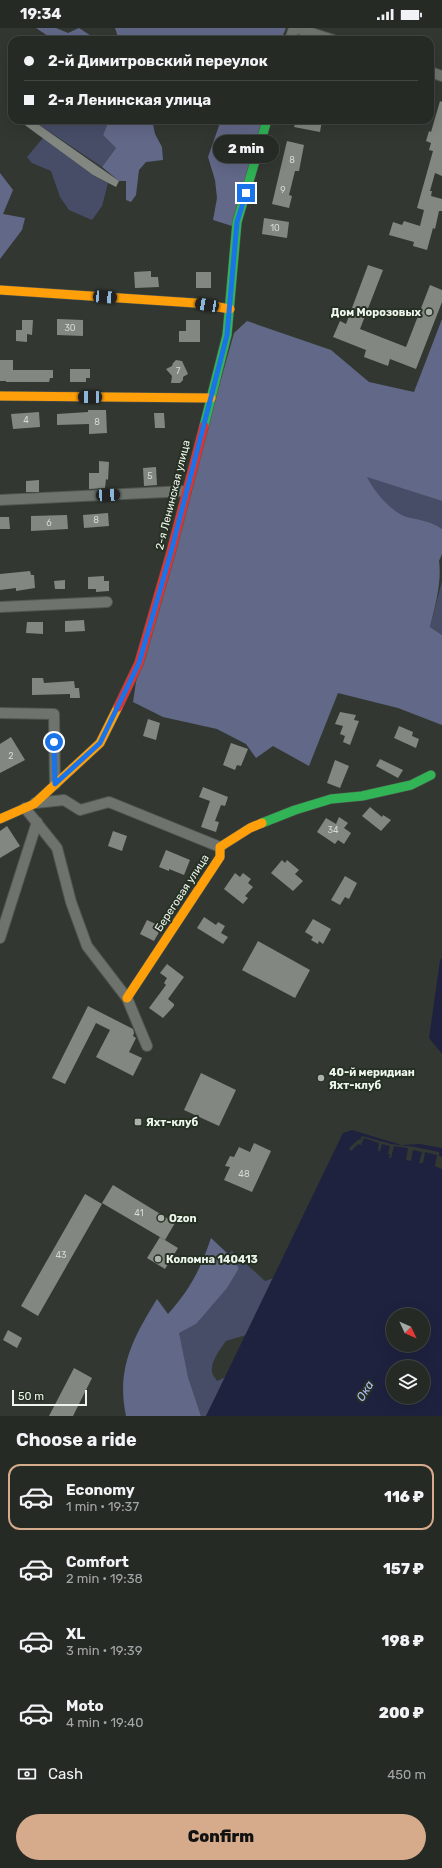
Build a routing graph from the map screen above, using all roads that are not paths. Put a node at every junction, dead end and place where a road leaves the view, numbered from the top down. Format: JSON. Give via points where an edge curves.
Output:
{"nodes":[{"id":1,"x":295,"y":28,"type":"edge"},
{"id":2,"x":320,"y":36,"type":"edge"},
{"id":3,"x":266,"y":124,"type":"edge"},
{"id":4,"x":0,"y":290,"type":"edge"},
{"id":5,"x":230,"y":309,"type":"junction"},
{"id":6,"x":0,"y":396,"type":"edge"},
{"id":7,"x":211,"y":398,"type":"junction"},
{"id":8,"x":186,"y":491,"type":"junction"},
{"id":9,"x":0,"y":500,"type":"edge"},
{"id":10,"x":107,"y":602,"type":"dead end"},
{"id":11,"x":0,"y":607,"type":"edge"},
{"id":12,"x":0,"y":713,"type":"edge"},
{"id":13,"x":431,"y":775,"type":"dead end"},
{"id":14,"x":55,"y":784,"type":"junction"},
{"id":15,"x":30,"y":806,"type":"junction"},
{"id":16,"x":0,"y":819,"type":"edge"},
{"id":17,"x":36,"y":822,"type":"junction"},
{"id":18,"x":220,"y":847,"type":"junction"},
{"id":19,"x":0,"y":938,"type":"edge"},
{"id":20,"x":127,"y":998,"type":"junction"},
{"id":21,"x":147,"y":1046,"type":"dead end"}],
"edges":[{"from":1,"to":2,"type":"street"},
{"from":3,"to":5,"type":"street","name":"2-я Ленинская улица","via":[[237,222]]},
{"from":4,"to":5,"type":"street","via":[[195,303]]},
{"from":5,"to":7,"type":"street","name":"2-я Ленинская улица","via":[[227,335]]},
{"from":6,"to":7,"type":"street"},
{"from":7,"to":8,"type":"street","name":"2-я Ленинская улица"},
{"from":8,"to":9,"type":"street"},
{"from":8,"to":14,"type":"street","name":"2-я Ленинская улица","via":[[139,663],[100,743]]},
{"from":10,"to":11,"type":"street"},
{"from":12,"to":14,"type":"street","via":[[54,714]]},
{"from":13,"to":18,"type":"street","name":"Береговая улица","via":[[411,785],[362,796],[331,799],[296,810],[250,828]]},
{"from":14,"to":15,"type":"street","name":"2-я Ленинская улица"},
{"from":15,"to":16,"type":"street","name":"2-я Ленинская улица"},
{"from":15,"to":17,"type":"street"},
{"from":15,"to":18,"type":"street","via":[[64,800],[80,810],[109,802]]},
{"from":17,"to":19,"type":"street"},
{"from":17,"to":20,"type":"street","via":[[57,848],[71,902],[87,946]]},
{"from":18,"to":20,"type":"street","name":"Береговая улица","via":[[220,857]]},
{"from":20,"to":21,"type":"street"}]}
